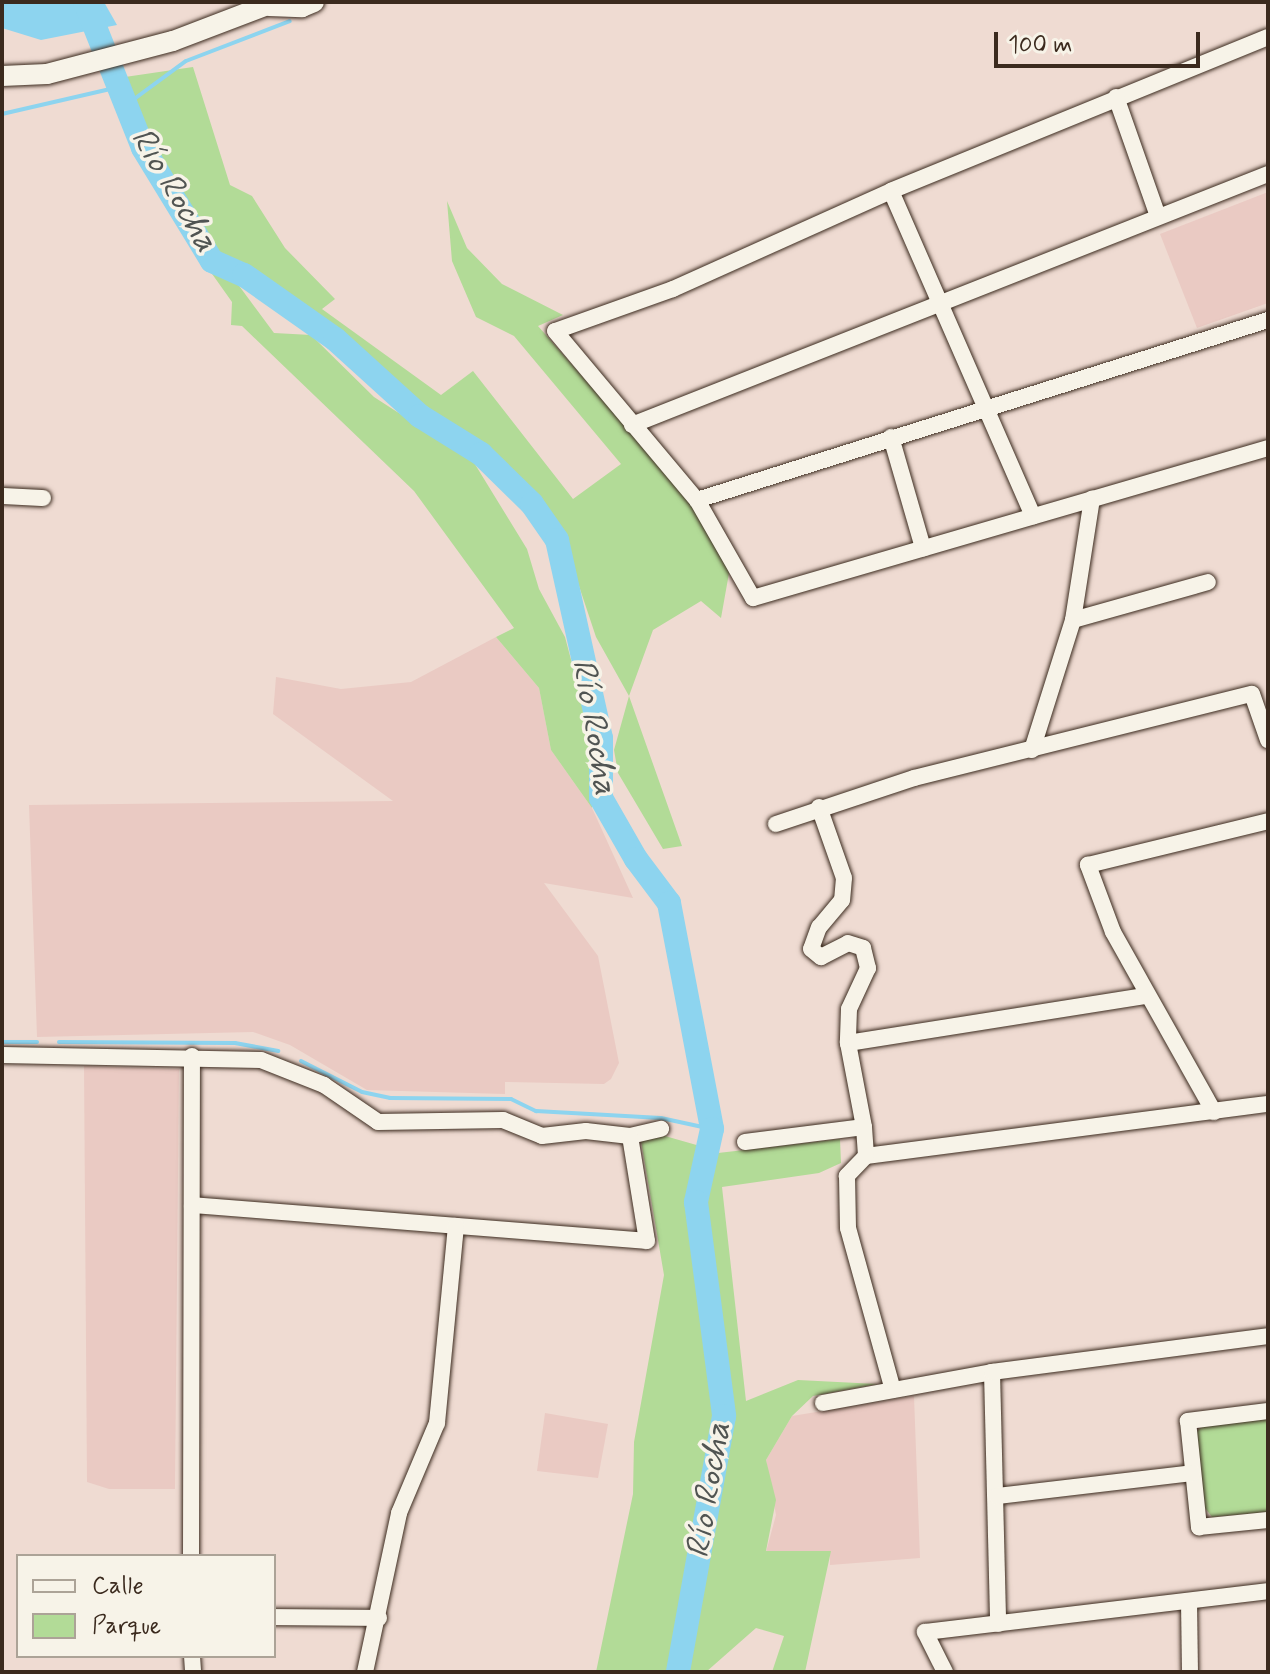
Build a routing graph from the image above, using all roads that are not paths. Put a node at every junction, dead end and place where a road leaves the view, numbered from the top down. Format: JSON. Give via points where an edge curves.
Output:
{"nodes":[{"id":1,"x":314,"y":2,"type":"edge"},
{"id":2,"x":272,"y":4,"type":"edge"},
{"id":3,"x":1268,"y":37,"type":"edge"},
{"id":4,"x":2,"y":76,"type":"edge"},
{"id":5,"x":1116,"y":97,"type":"junction"},
{"id":6,"x":1268,"y":174,"type":"edge"},
{"id":7,"x":891,"y":191,"type":"junction"},
{"id":8,"x":1158,"y":216,"type":"junction"},
{"id":9,"x":938,"y":303,"type":"junction"},
{"id":10,"x":1268,"y":320,"type":"edge"},
{"id":11,"x":987,"y":405,"type":"junction"},
{"id":12,"x":632,"y":425,"type":"junction"},
{"id":13,"x":891,"y":437,"type":"junction"},
{"id":14,"x":1268,"y":448,"type":"edge"},
{"id":15,"x":2,"y":496,"type":"edge"},
{"id":16,"x":43,"y":498,"type":"dead end"},
{"id":17,"x":1092,"y":498,"type":"junction"},
{"id":18,"x":697,"y":500,"type":"junction"},
{"id":19,"x":1033,"y":516,"type":"junction"},
{"id":20,"x":923,"y":548,"type":"junction"},
{"id":21,"x":1208,"y":582,"type":"dead end"},
{"id":22,"x":1073,"y":620,"type":"junction"},
{"id":23,"x":1268,"y":740,"type":"edge"},
{"id":24,"x":1032,"y":750,"type":"junction"},
{"id":25,"x":819,"y":807,"type":"junction"},
{"id":26,"x":1268,"y":821,"type":"edge"},
{"id":27,"x":776,"y":824,"type":"dead end"},
{"id":28,"x":1146,"y":996,"type":"junction"},
{"id":29,"x":848,"y":1043,"type":"junction"},
{"id":30,"x":2,"y":1055,"type":"edge"},
{"id":31,"x":192,"y":1056,"type":"junction"},
{"id":32,"x":1268,"y":1104,"type":"edge"},
{"id":33,"x":1214,"y":1112,"type":"junction"},
{"id":34,"x":864,"y":1127,"type":"junction"},
{"id":35,"x":661,"y":1129,"type":"dead end"},
{"id":36,"x":630,"y":1136,"type":"junction"},
{"id":37,"x":745,"y":1142,"type":"dead end"},
{"id":38,"x":866,"y":1156,"type":"junction"},
{"id":39,"x":192,"y":1205,"type":"junction"},
{"id":40,"x":456,"y":1226,"type":"junction"},
{"id":41,"x":1268,"y":1336,"type":"edge"},
{"id":42,"x":992,"y":1372,"type":"junction"},
{"id":43,"x":893,"y":1390,"type":"junction"},
{"id":44,"x":823,"y":1403,"type":"dead end"},
{"id":45,"x":1268,"y":1411,"type":"edge"},
{"id":46,"x":1193,"y":1473,"type":"junction"},
{"id":47,"x":997,"y":1496,"type":"junction"},
{"id":48,"x":1268,"y":1520,"type":"edge"},
{"id":49,"x":191,"y":1554,"type":"edge"},
{"id":50,"x":1268,"y":1591,"type":"edge"},
{"id":51,"x":1189,"y":1601,"type":"junction"},
{"id":52,"x":276,"y":1617,"type":"edge"},
{"id":53,"x":379,"y":1618,"type":"junction"},
{"id":54,"x":998,"y":1624,"type":"junction"},
{"id":55,"x":365,"y":1672,"type":"edge"},
{"id":56,"x":945,"y":1672,"type":"edge"},
{"id":57,"x":1190,"y":1672,"type":"edge"}],
"edges":[{"from":1,"to":2,"type":"main road","via":[[302,7]]},
{"from":2,"to":4,"type":"main road","via":[[173,41],[47,74]]},
{"from":3,"to":5,"type":"street"},
{"from":5,"to":7,"type":"street"},
{"from":5,"to":8,"type":"street"},
{"from":6,"to":8,"type":"street"},
{"from":7,"to":9,"type":"street"},
{"from":7,"to":12,"type":"street","via":[[673,289],[555,331]]},
{"from":8,"to":9,"type":"street"},
{"from":9,"to":11,"type":"street"},
{"from":9,"to":12,"type":"street"},
{"from":10,"to":11,"type":"street"},
{"from":11,"to":13,"type":"street"},
{"from":11,"to":19,"type":"street"},
{"from":12,"to":18,"type":"street"},
{"from":13,"to":18,"type":"street"},
{"from":13,"to":20,"type":"street"},
{"from":14,"to":17,"type":"street"},
{"from":15,"to":16,"type":"street"},
{"from":17,"to":19,"type":"street"},
{"from":17,"to":22,"type":"street"},
{"from":18,"to":20,"type":"street","via":[[753,598]]},
{"from":19,"to":20,"type":"street"},
{"from":21,"to":22,"type":"street"},
{"from":22,"to":24,"type":"street"},
{"from":23,"to":24,"type":"street","via":[[1252,694]]},
{"from":24,"to":25,"type":"street"},
{"from":25,"to":27,"type":"street"},
{"from":25,"to":29,"type":"street","via":[[844,878],[842,900],[819,927],[811,949],[821,957],[848,943],[863,948],[868,968],[849,1009]]},
{"from":26,"to":28,"type":"street","via":[[1088,865],[1113,932]]},
{"from":28,"to":29,"type":"street"},
{"from":28,"to":33,"type":"street"},
{"from":29,"to":34,"type":"street"},
{"from":30,"to":31,"type":"street"},
{"from":31,"to":36,"type":"street","via":[[261,1060],[324,1085],[378,1122],[503,1120],[542,1136],[586,1131]]},
{"from":31,"to":39,"type":"street"},
{"from":32,"to":33,"type":"street"},
{"from":33,"to":38,"type":"street"},
{"from":34,"to":37,"type":"street"},
{"from":34,"to":38,"type":"street"},
{"from":35,"to":36,"type":"street"},
{"from":36,"to":40,"type":"street","via":[[647,1241]]},
{"from":38,"to":43,"type":"street","via":[[847,1176],[848,1228]]},
{"from":39,"to":40,"type":"street"},
{"from":39,"to":49,"type":"street"},
{"from":40,"to":53,"type":"street","via":[[437,1423],[399,1513]]},
{"from":41,"to":42,"type":"street"},
{"from":42,"to":43,"type":"street"},
{"from":42,"to":47,"type":"street"},
{"from":43,"to":44,"type":"street"},
{"from":45,"to":46,"type":"street","via":[[1188,1421]]},
{"from":46,"to":47,"type":"street"},
{"from":46,"to":48,"type":"street","via":[[1199,1527]]},
{"from":47,"to":54,"type":"street"},
{"from":50,"to":51,"type":"street"},
{"from":51,"to":54,"type":"street"},
{"from":51,"to":57,"type":"street"},
{"from":52,"to":53,"type":"street"},
{"from":53,"to":55,"type":"street"},
{"from":54,"to":56,"type":"street","via":[[925,1632]]}]}
